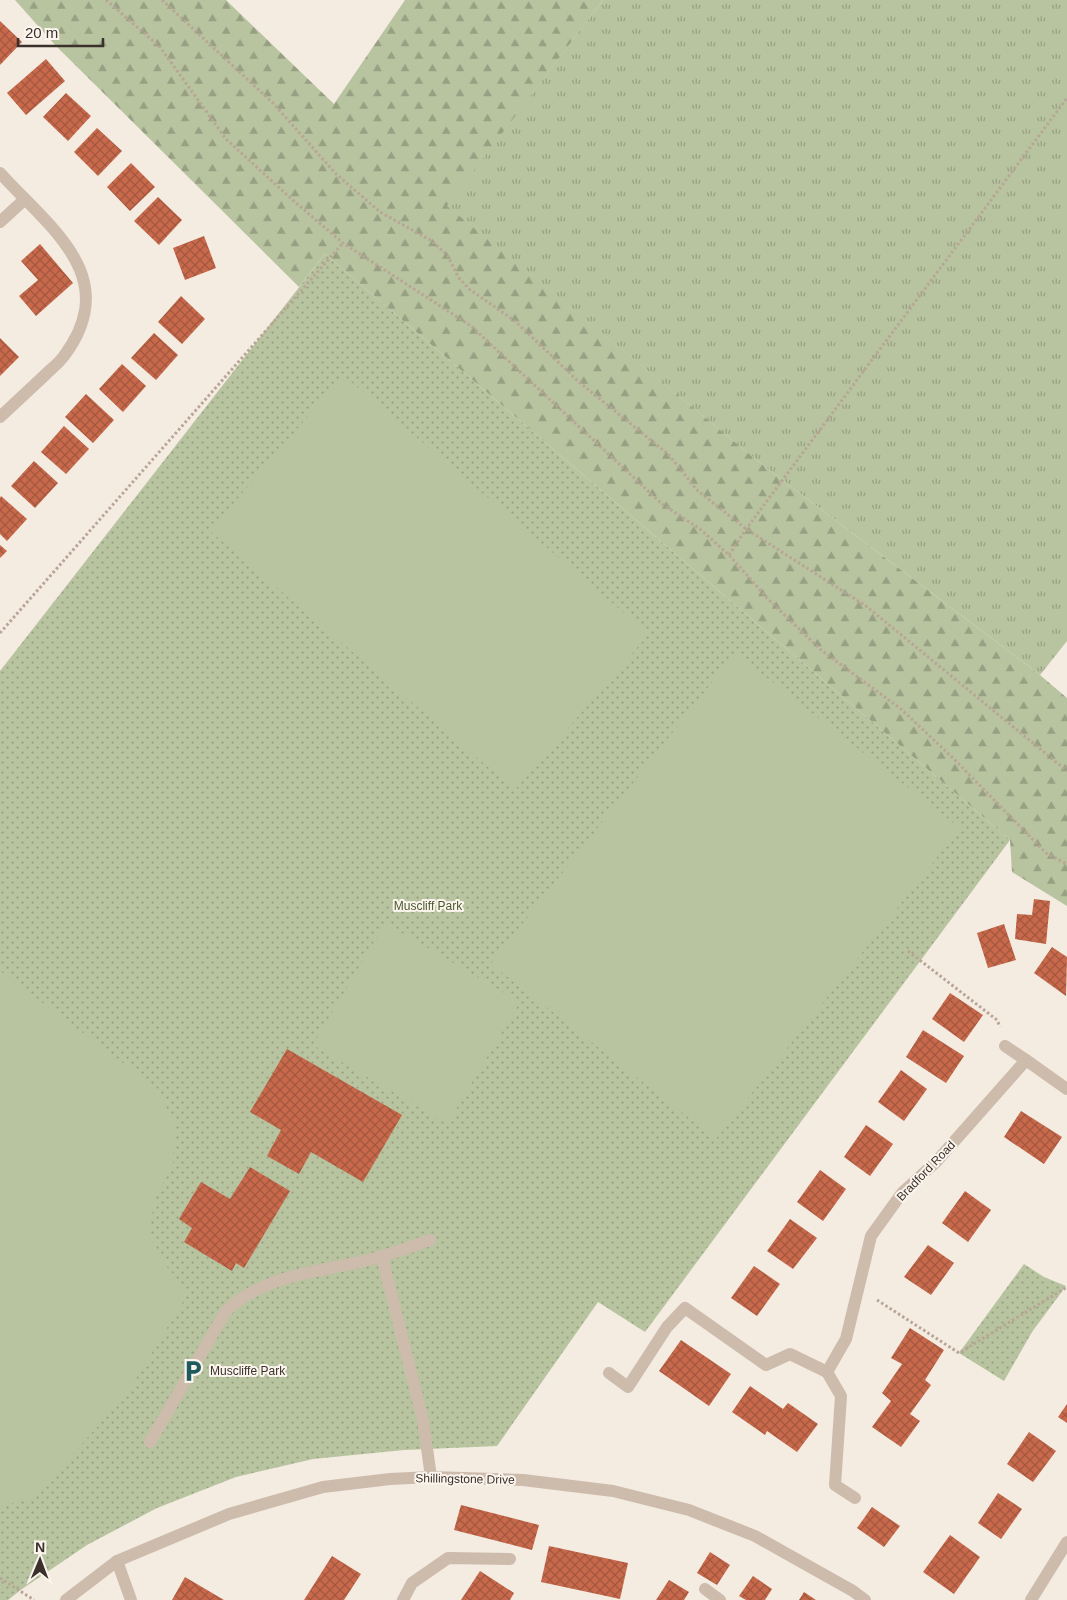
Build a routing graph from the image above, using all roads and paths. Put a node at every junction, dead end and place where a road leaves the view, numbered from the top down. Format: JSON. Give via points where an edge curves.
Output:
{"nodes":[{"id":1,"x":106,"y":0,"type":"edge"},
{"id":2,"x":162,"y":0,"type":"edge"},
{"id":3,"x":1067,"y":98,"type":"edge"},
{"id":4,"x":0,"y":173,"type":"edge"},
{"id":5,"x":24,"y":200,"type":"junction"},
{"id":6,"x":0,"y":222,"type":"edge"},
{"id":7,"x":343,"y":243,"type":"junction"},
{"id":8,"x":0,"y":417,"type":"edge"},
{"id":9,"x":746,"y":529,"type":"junction"},
{"id":10,"x":730,"y":555,"type":"junction"},
{"id":11,"x":0,"y":633,"type":"edge"},
{"id":12,"x":1067,"y":771,"type":"edge"},
{"id":13,"x":1067,"y":864,"type":"edge"},
{"id":14,"x":908,"y":951,"type":"dead end"},
{"id":15,"x":1006,"y":1046,"type":"joint"},
{"id":16,"x":1026,"y":1060,"type":"junction"},
{"id":17,"x":1067,"y":1089,"type":"edge"},
{"id":18,"x":430,"y":1240,"type":"dead end"},
{"id":19,"x":382,"y":1256,"type":"junction"},
{"id":20,"x":1067,"y":1287,"type":"edge"},
{"id":21,"x":859,"y":1289,"type":"junction"},
{"id":22,"x":827,"y":1372,"type":"junction"},
{"id":23,"x":610,"y":1374,"type":"dead end"},
{"id":24,"x":150,"y":1442,"type":"dead end"},
{"id":25,"x":431,"y":1477,"type":"junction"},
{"id":26,"x":855,"y":1498,"type":"dead end"},
{"id":27,"x":1067,"y":1542,"type":"edge"},
{"id":28,"x":510,"y":1559,"type":"dead end"},
{"id":29,"x":118,"y":1561,"type":"junction"},
{"id":30,"x":0,"y":1578,"type":"edge"},
{"id":31,"x":705,"y":1589,"type":"dead end"},
{"id":32,"x":34,"y":1600,"type":"edge"},
{"id":33,"x":66,"y":1600,"type":"edge"},
{"id":34,"x":131,"y":1600,"type":"edge"},
{"id":35,"x":403,"y":1600,"type":"edge"},
{"id":36,"x":720,"y":1600,"type":"edge"},
{"id":37,"x":865,"y":1600,"type":"edge"},
{"id":38,"x":1031,"y":1600,"type":"edge"}],
"edges":[{"from":1,"to":7,"type":"path","via":[[160,47],[226,139]]},
{"from":2,"to":9,"type":"path","via":[[273,103],[335,173],[380,212],[432,241],[448,256],[458,277],[468,288],[515,321],[579,382],[668,454],[698,490]]},
{"from":3,"to":9,"type":"path"},
{"from":4,"to":5,"type":"street"},
{"from":5,"to":6,"type":"street"},
{"from":5,"to":8,"type":"street","via":[[76,258],[84,282],[86,305],[79,332],[63,358]]},
{"from":7,"to":10,"type":"path","via":[[471,326],[662,504],[700,529]]},
{"from":7,"to":11,"type":"path"},
{"from":9,"to":10,"type":"path"},
{"from":9,"to":12,"type":"path","via":[[866,606]]},
{"from":10,"to":13,"type":"path","via":[[769,600],[822,650],[901,709],[954,758],[1046,853]]},
{"from":14,"to":15,"type":"path","via":[[998,1020]]},
{"from":15,"to":16,"type":"street"},
{"from":16,"to":17,"type":"street"},
{"from":16,"to":21,"type":"street","name":"Bradford Road","via":[[936,1162],[902,1193],[872,1236]]},
{"from":18,"to":19,"type":"street"},
{"from":19,"to":24,"type":"street","via":[[271,1282],[238,1300],[226,1311]]},
{"from":19,"to":25,"type":"street","via":[[423,1420]]},
{"from":20,"to":21,"type":"path","via":[[960,1352]]},
{"from":21,"to":22,"type":"street","name":"Bradford Road","via":[[846,1339]]},
{"from":22,"to":23,"type":"street","via":[[790,1354],[766,1365],[685,1308],[667,1326],[628,1387]]},
{"from":22,"to":26,"type":"street","via":[[841,1396],[835,1485]]},
{"from":25,"to":29,"type":"street","name":"Shillingstone Drive","via":[[323,1487],[228,1514]]},
{"from":25,"to":37,"type":"street","name":"Shillingstone Drive","via":[[523,1480],[612,1491],[689,1510],[755,1536]]},
{"from":27,"to":38,"type":"street"},
{"from":28,"to":35,"type":"street","via":[[448,1558],[412,1583]]},
{"from":29,"to":33,"type":"street","name":"Shillingstone Drive"},
{"from":29,"to":34,"type":"street"},
{"from":30,"to":32,"type":"path"},
{"from":31,"to":36,"type":"street"}]}
